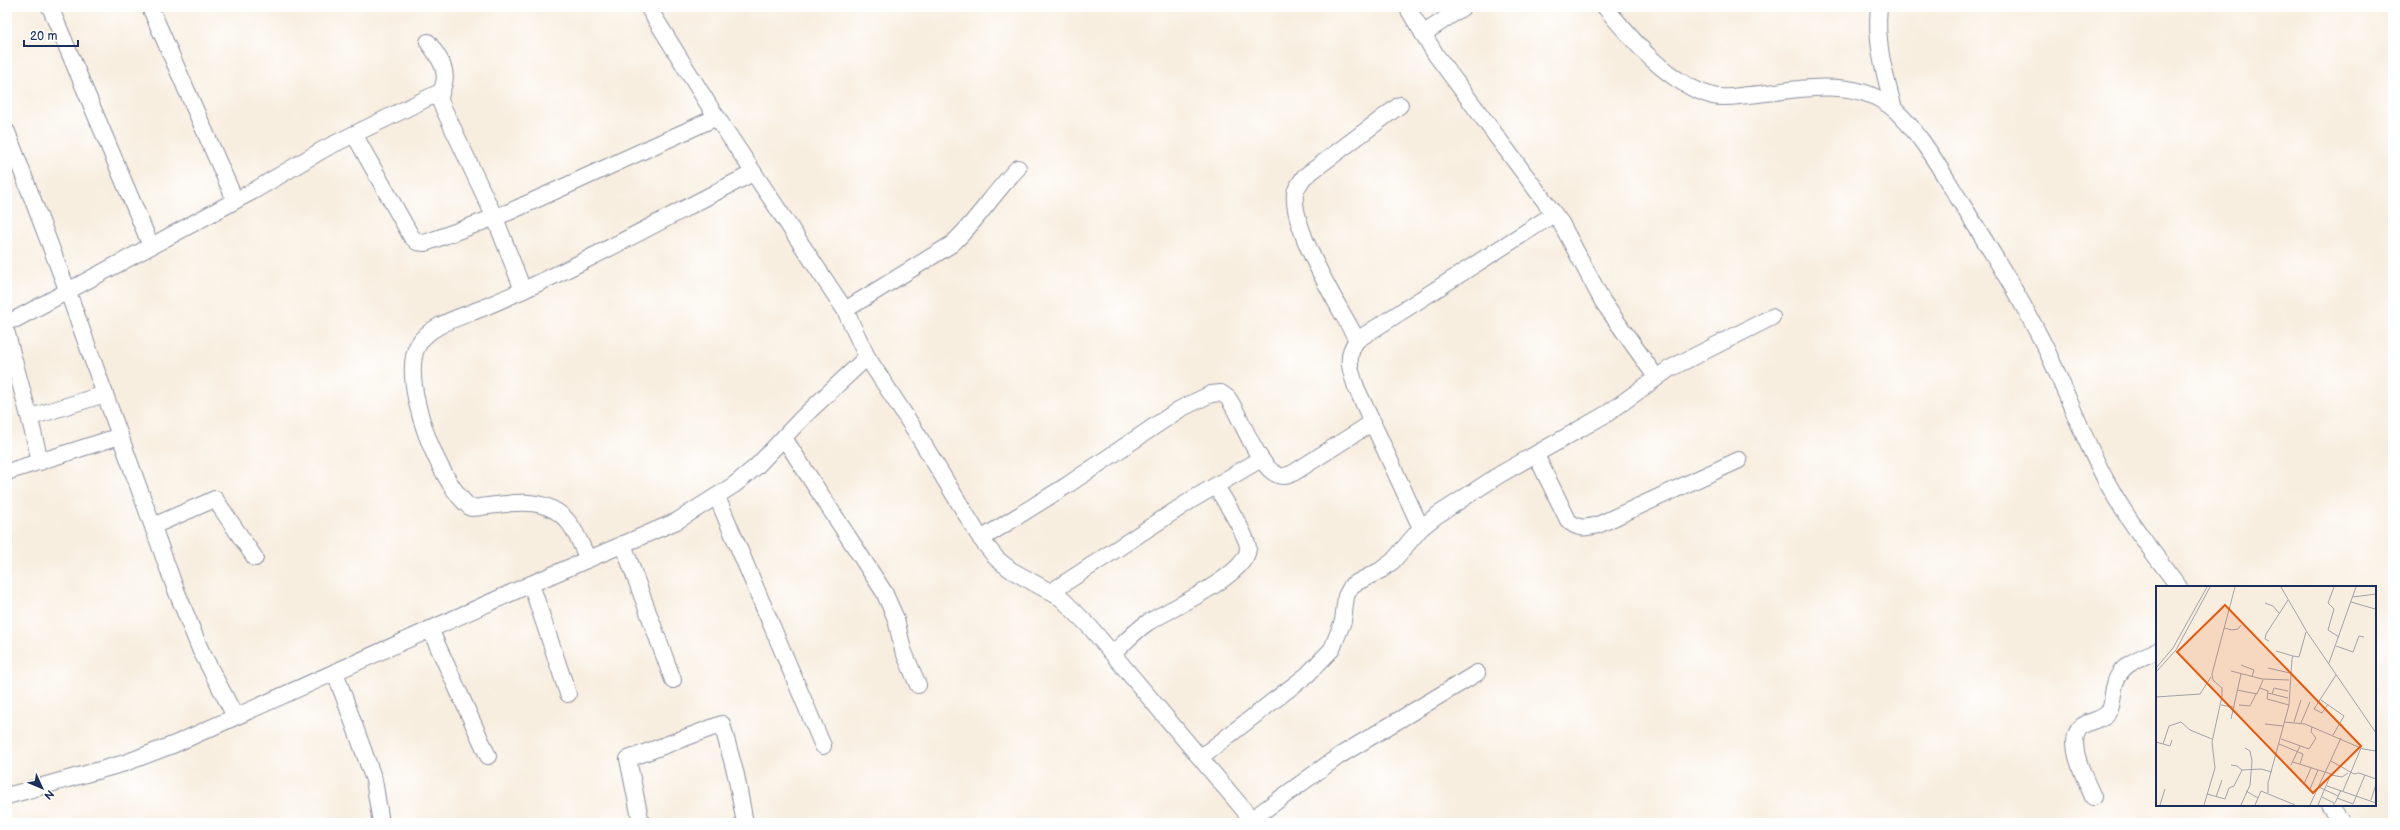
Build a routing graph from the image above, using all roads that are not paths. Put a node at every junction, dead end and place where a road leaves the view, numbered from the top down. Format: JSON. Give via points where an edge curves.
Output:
{"nodes":[{"id":1,"x":50,"y":7,"type":"edge"},
{"id":2,"x":150,"y":7,"type":"edge"},
{"id":3,"x":648,"y":7,"type":"edge"},
{"id":4,"x":1407,"y":7,"type":"edge"},
{"id":5,"x":1463,"y":7,"type":"edge"},
{"id":6,"x":1605,"y":7,"type":"edge"},
{"id":7,"x":1879,"y":7,"type":"edge"},
{"id":8,"x":1423,"y":34,"type":"junction"},
{"id":9,"x":428,"y":42,"type":"dead end"},
{"id":10,"x":440,"y":92,"type":"junction"},
{"id":11,"x":1400,"y":105,"type":"dead end"},
{"id":12,"x":1894,"y":109,"type":"junction"},
{"id":13,"x":717,"y":117,"type":"junction"},
{"id":14,"x":7,"y":132,"type":"edge"},
{"id":15,"x":354,"y":134,"type":"junction"},
{"id":16,"x":1018,"y":168,"type":"dead end"},
{"id":17,"x":753,"y":173,"type":"junction"},
{"id":18,"x":235,"y":200,"type":"junction"},
{"id":19,"x":1554,"y":214,"type":"junction"},
{"id":20,"x":495,"y":218,"type":"junction"},
{"id":21,"x":151,"y":246,"type":"junction"},
{"id":22,"x":523,"y":290,"type":"junction"},
{"id":23,"x":68,"y":292,"type":"junction"},
{"id":24,"x":845,"y":310,"type":"junction"},
{"id":25,"x":1772,"y":317,"type":"dead end"},
{"id":26,"x":7,"y":321,"type":"edge"},
{"id":27,"x":7,"y":334,"type":"edge"},
{"id":28,"x":1357,"y":340,"type":"junction"},
{"id":29,"x":867,"y":357,"type":"junction"},
{"id":30,"x":1656,"y":377,"type":"junction"},
{"id":31,"x":105,"y":394,"type":"junction"},
{"id":32,"x":31,"y":417,"type":"junction"},
{"id":33,"x":1373,"y":422,"type":"junction"},
{"id":34,"x":120,"y":436,"type":"junction"},
{"id":35,"x":784,"y":438,"type":"junction"},
{"id":36,"x":1536,"y":454,"type":"junction"},
{"id":37,"x":1261,"y":459,"type":"junction"},
{"id":38,"x":1739,"y":460,"type":"dead end"},
{"id":39,"x":40,"y":462,"type":"junction"},
{"id":40,"x":7,"y":472,"type":"edge"},
{"id":41,"x":1216,"y":486,"type":"junction"},
{"id":42,"x":717,"y":497,"type":"junction"},
{"id":43,"x":153,"y":526,"type":"junction"},
{"id":44,"x":1421,"y":528,"type":"junction"},
{"id":45,"x":981,"y":539,"type":"junction"},
{"id":46,"x":623,"y":544,"type":"junction"},
{"id":47,"x":255,"y":558,"type":"dead end"},
{"id":48,"x":588,"y":559,"type":"junction"},
{"id":49,"x":531,"y":584,"type":"junction"},
{"id":50,"x":2178,"y":586,"type":"edge"},
{"id":51,"x":1051,"y":592,"type":"junction"},
{"id":52,"x":430,"y":629,"type":"junction"},
{"id":53,"x":2156,"y":651,"type":"edge"},
{"id":54,"x":1113,"y":654,"type":"junction"},
{"id":55,"x":335,"y":672,"type":"junction"},
{"id":56,"x":1477,"y":673,"type":"dead end"},
{"id":57,"x":673,"y":680,"type":"dead end"},
{"id":58,"x":918,"y":685,"type":"dead end"},
{"id":59,"x":568,"y":694,"type":"dead end"},
{"id":60,"x":235,"y":716,"type":"junction"},
{"id":61,"x":822,"y":746,"type":"dead end"},
{"id":62,"x":488,"y":756,"type":"dead end"},
{"id":63,"x":1201,"y":757,"type":"junction"},
{"id":64,"x":7,"y":796,"type":"edge"},
{"id":65,"x":2093,"y":797,"type":"dead end"},
{"id":66,"x":2330,"y":806,"type":"edge"},
{"id":67,"x":1254,"y":821,"type":"edge"},
{"id":68,"x":381,"y":823,"type":"edge"},
{"id":69,"x":641,"y":823,"type":"edge"},
{"id":70,"x":745,"y":823,"type":"edge"},
{"id":71,"x":2342,"y":823,"type":"edge"}],
"edges":[{"from":1,"to":21,"type":"street"},
{"from":2,"to":18,"type":"street"},
{"from":3,"to":13,"type":"street"},
{"from":4,"to":8,"type":"street"},
{"from":5,"to":8,"type":"street"},
{"from":6,"to":12,"type":"street","via":[[1661,67],[1680,82],[1699,92],[1724,97],[1827,87],[1861,93]]},
{"from":7,"to":12,"type":"street","via":[[1876,28],[1879,49]]},
{"from":8,"to":19,"type":"street","via":[[1452,78]]},
{"from":9,"to":10,"type":"street","via":[[444,68],[444,84]]},
{"from":10,"to":15,"type":"street"},
{"from":10,"to":20,"type":"street","via":[[440,101],[445,113]]},
{"from":11,"to":28,"type":"street","via":[[1304,177],[1295,191],[1300,225],[1323,277]]},
{"from":12,"to":50,"type":"street","via":[[1910,126],[1932,158],[1995,258],[2047,351],[2109,487],[2138,532]]},
{"from":13,"to":17,"type":"street"},
{"from":13,"to":20,"type":"street"},
{"from":14,"to":23,"type":"street"},
{"from":15,"to":18,"type":"street"},
{"from":15,"to":20,"type":"street","via":[[401,220],[417,242],[437,240]]},
{"from":16,"to":24,"type":"street","via":[[999,187],[964,234],[952,244]]},
{"from":17,"to":22,"type":"street"},
{"from":17,"to":24,"type":"street"},
{"from":18,"to":21,"type":"street"},
{"from":19,"to":28,"type":"street"},
{"from":19,"to":30,"type":"street","via":[[1603,302]]},
{"from":20,"to":22,"type":"street"},
{"from":21,"to":23,"type":"street"},
{"from":22,"to":48,"type":"street","via":[[441,326],[429,333],[418,345],[413,360],[413,381],[422,421],[450,486],[460,500],[471,508],[526,502],[547,504],[558,510],[570,524]]},
{"from":23,"to":26,"type":"street","via":[[16,319]]},
{"from":23,"to":31,"type":"street"},
{"from":24,"to":29,"type":"street"},
{"from":25,"to":30,"type":"street"},
{"from":27,"to":32,"type":"street"},
{"from":28,"to":33,"type":"street","via":[[1350,349],[1351,372]]},
{"from":29,"to":35,"type":"street"},
{"from":29,"to":45,"type":"street"},
{"from":30,"to":36,"type":"street","via":[[1608,413]]},
{"from":31,"to":32,"type":"street"},
{"from":31,"to":34,"type":"street"},
{"from":32,"to":39,"type":"street"},
{"from":33,"to":37,"type":"street","via":[[1288,476],[1278,475]]},
{"from":33,"to":44,"type":"street"},
{"from":34,"to":39,"type":"street"},
{"from":34,"to":43,"type":"street"},
{"from":35,"to":42,"type":"street","via":[[757,466]]},
{"from":35,"to":58,"type":"street","via":[[884,592],[896,618],[903,650]]},
{"from":36,"to":38,"type":"street","via":[[1568,520],[1573,526],[1584,529],[1598,525]]},
{"from":36,"to":44,"type":"street"},
{"from":37,"to":41,"type":"street"},
{"from":37,"to":45,"type":"street","via":[[1228,398],[1220,393],[1211,394],[1180,409],[1066,486]]},
{"from":39,"to":40,"type":"street"},
{"from":41,"to":51,"type":"street"},
{"from":41,"to":54,"type":"street","via":[[1248,546],[1243,561],[1195,598],[1131,635]]},
{"from":42,"to":46,"type":"street","via":[[677,521]]},
{"from":42,"to":61,"type":"street"},
{"from":43,"to":47,"type":"street","via":[[215,498]]},
{"from":43,"to":60,"type":"street","via":[[200,649]]},
{"from":44,"to":63,"type":"street","via":[[1393,561],[1352,585],[1346,596],[1344,621],[1332,649],[1321,661],[1270,706]]},
{"from":45,"to":51,"type":"street","via":[[997,559],[1011,570]]},
{"from":46,"to":48,"type":"street"},
{"from":46,"to":57,"type":"street"},
{"from":48,"to":49,"type":"street"},
{"from":49,"to":52,"type":"street"},
{"from":49,"to":59,"type":"street"},
{"from":51,"to":54,"type":"street","via":[[1090,627]]},
{"from":52,"to":55,"type":"street"},
{"from":52,"to":62,"type":"street"},
{"from":53,"to":65,"type":"street","via":[[2122,668],[2116,677],[2113,704],[2108,714],[2082,726],[2076,735],[2075,746],[2079,763]]},
{"from":54,"to":63,"type":"street"},
{"from":55,"to":60,"type":"street"},
{"from":55,"to":68,"type":"street","via":[[374,780]]},
{"from":56,"to":67,"type":"street","via":[[1332,761]]},
{"from":60,"to":64,"type":"street","via":[[125,763]]},
{"from":63,"to":67,"type":"street"},
{"from":66,"to":71,"type":"street"},
{"from":69,"to":70,"type":"street","via":[[628,759],[722,724]]}]}
